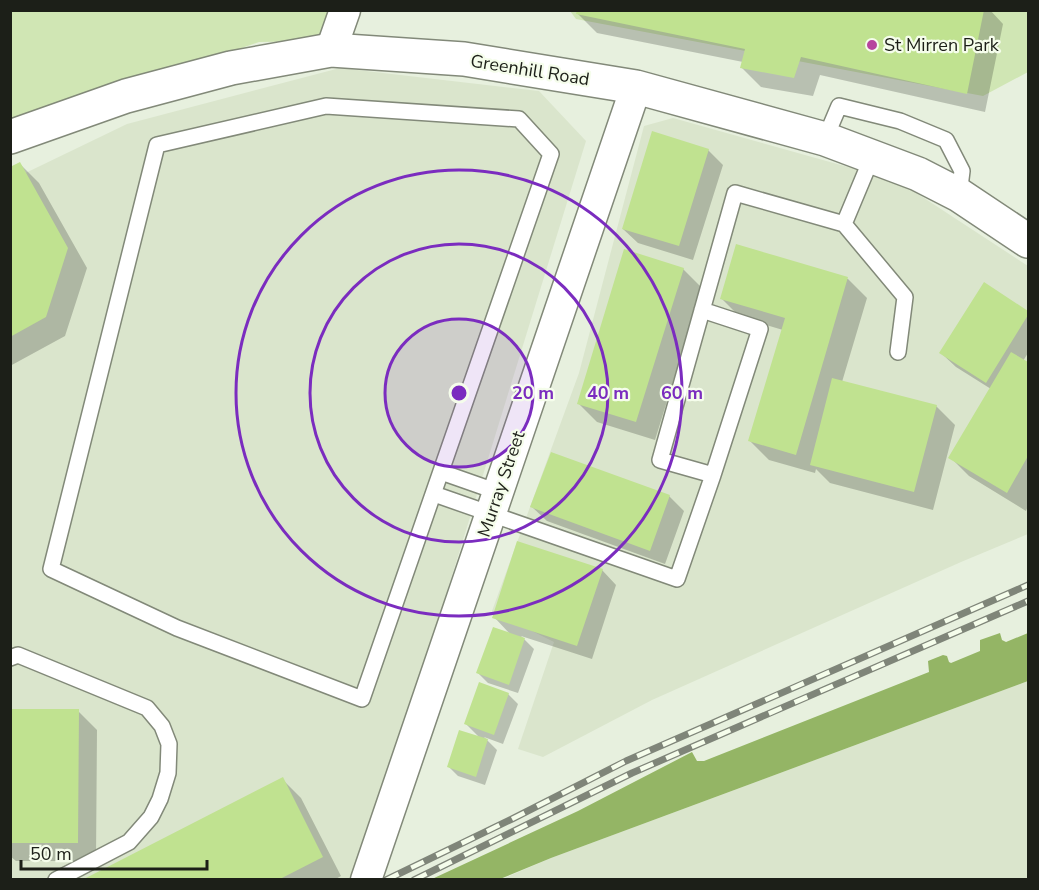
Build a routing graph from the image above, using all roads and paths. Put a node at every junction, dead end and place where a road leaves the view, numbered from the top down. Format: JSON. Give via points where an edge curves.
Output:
{"nodes":[{"id":1,"x":345,"y":10,"type":"edge"},
{"id":2,"x":331,"y":50,"type":"junction"},
{"id":3,"x":636,"y":87,"type":"junction"},
{"id":4,"x":10,"y":137,"type":"edge"},
{"id":5,"x":825,"y":139,"type":"junction"},
{"id":6,"x":872,"y":157,"type":"junction"},
{"id":7,"x":959,"y":195,"type":"junction"},
{"id":8,"x":844,"y":224,"type":"junction"},
{"id":9,"x":1029,"y":242,"type":"edge"},
{"id":10,"x":702,"y":310,"type":"junction"},
{"id":11,"x":898,"y":352,"type":"dead end"},
{"id":12,"x":441,"y":472,"type":"junction"},
{"id":13,"x":713,"y":475,"type":"junction"},
{"id":14,"x":434,"y":494,"type":"junction"},
{"id":15,"x":495,"y":503,"type":"junction"},
{"id":16,"x":10,"y":658,"type":"edge"},
{"id":17,"x":56,"y":879,"type":"edge"},
{"id":18,"x":366,"y":879,"type":"edge"}],
"edges":[{"from":1,"to":2,"type":"street"},
{"from":2,"to":3,"type":"street","name":"Greenhill Road","via":[[464,59]]},
{"from":2,"to":4,"type":"street","name":"Greenhill Road","via":[[231,68],[126,96]]},
{"from":3,"to":5,"type":"street","name":"Greenhill Road"},
{"from":3,"to":15,"type":"street","name":"Murray Street"},
{"from":5,"to":6,"type":"street","name":"Greenhill Road"},
{"from":5,"to":7,"type":"lane","via":[[839,105],[946,140],[962,171]]},
{"from":6,"to":7,"type":"street","name":"Greenhill Road"},
{"from":6,"to":8,"type":"lane"},
{"from":7,"to":9,"type":"street","name":"Greenhill Road"},
{"from":8,"to":10,"type":"lane","via":[[735,193]]},
{"from":8,"to":11,"type":"lane","via":[[905,297]]},
{"from":10,"to":13,"type":"lane","via":[[660,460]]},
{"from":10,"to":13,"type":"lane","via":[[760,328]]},
{"from":12,"to":14,"type":"lane"},
{"from":12,"to":14,"type":"lane","via":[[551,154],[519,119],[326,106],[157,144],[51,569],[177,628],[362,699]]},
{"from":12,"to":15,"type":"lane"},
{"from":13,"to":15,"type":"lane","via":[[677,579]]},
{"from":14,"to":15,"type":"lane"},
{"from":15,"to":18,"type":"street","name":"Murray Street"},
{"from":16,"to":17,"type":"lane","via":[[18,655],[147,708],[162,726],[169,744],[168,773],[151,817],[129,842]]}]}
